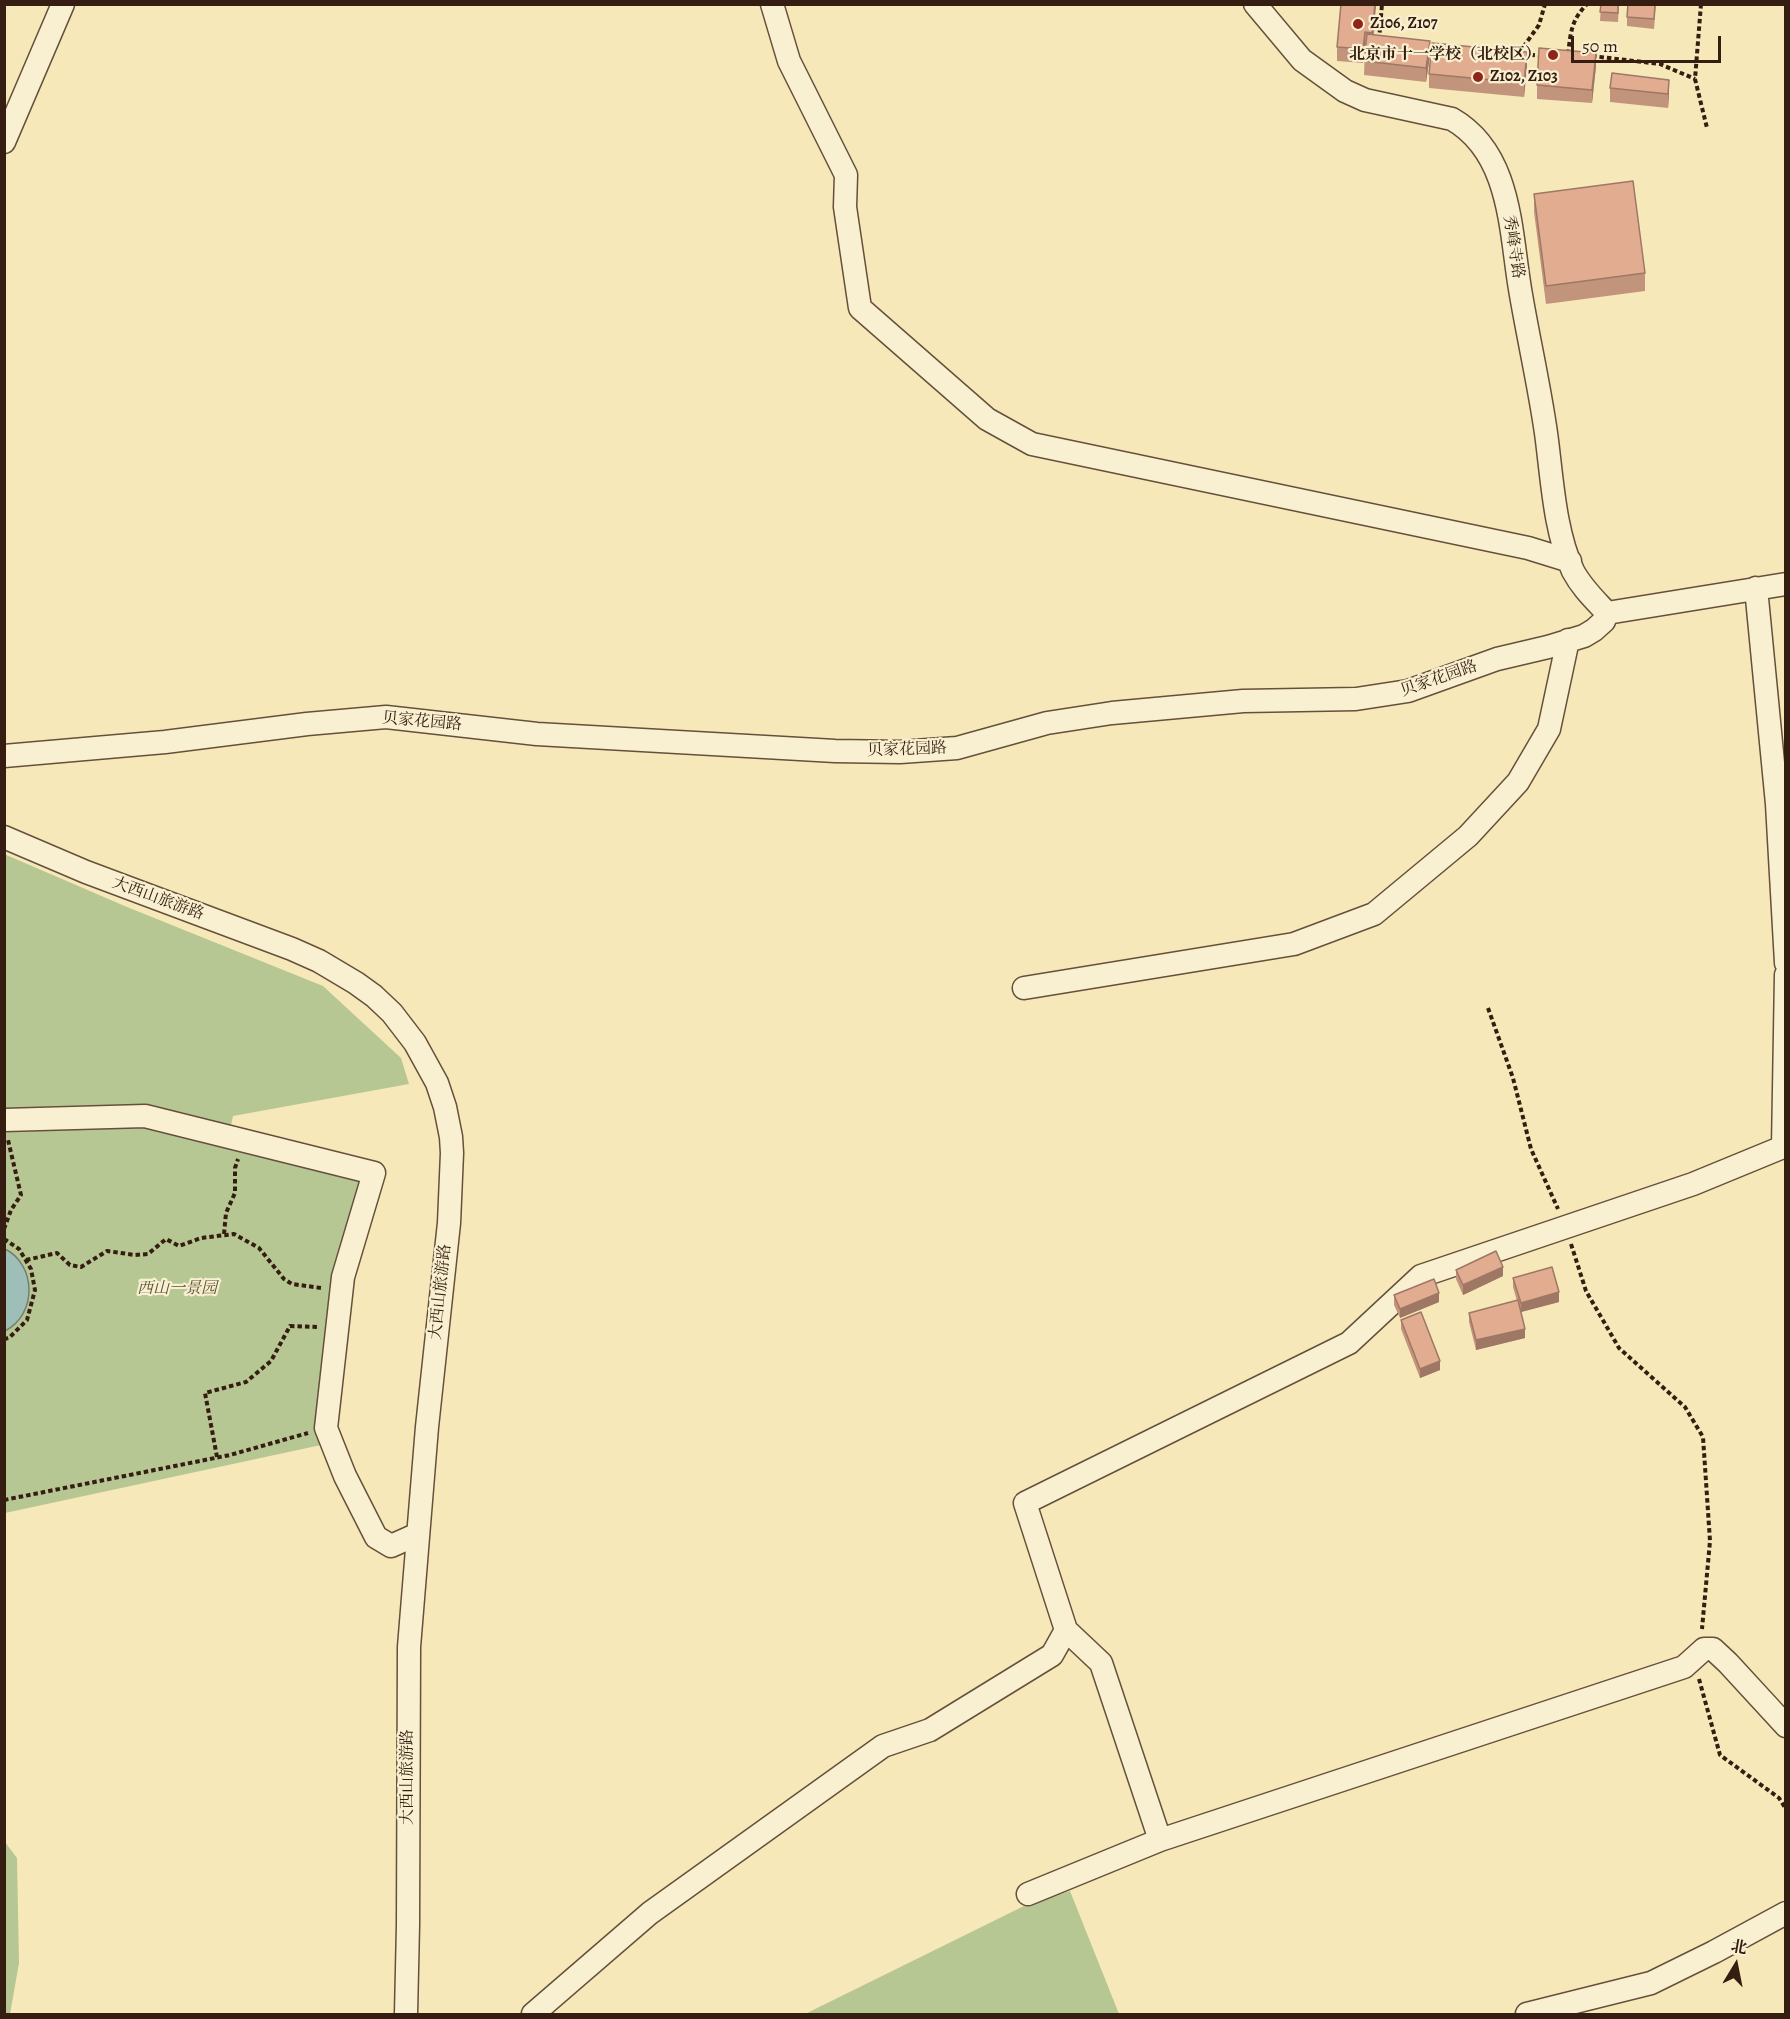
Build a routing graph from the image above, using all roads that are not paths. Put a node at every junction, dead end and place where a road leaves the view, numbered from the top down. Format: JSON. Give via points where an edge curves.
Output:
{"nodes":[{"id":1,"x":63,"y":4,"type":"edge"},
{"id":2,"x":771,"y":4,"type":"edge"},
{"id":3,"x":1256,"y":4,"type":"edge"},
{"id":4,"x":4,"y":142,"type":"edge"},
{"id":5,"x":1570,"y":561,"type":"junction"},
{"id":6,"x":1785,"y":584,"type":"edge"},
{"id":7,"x":1756,"y":588,"type":"junction"},
{"id":8,"x":1607,"y":613,"type":"junction"},
{"id":9,"x":1568,"y":640,"type":"junction"},
{"id":10,"x":4,"y":756,"type":"edge"},
{"id":11,"x":4,"y":837,"type":"edge"},
{"id":12,"x":1785,"y":963,"type":"edge"},
{"id":13,"x":1785,"y":975,"type":"edge"},
{"id":14,"x":1024,"y":988,"type":"dead end"},
{"id":15,"x":6,"y":1126,"type":"edge"},
{"id":16,"x":1784,"y":1133,"type":"edge"},
{"id":17,"x":418,"y":1534,"type":"junction"},
{"id":18,"x":1066,"y":1630,"type":"junction"},
{"id":19,"x":1785,"y":1726,"type":"edge"},
{"id":20,"x":1160,"y":1840,"type":"junction"},
{"id":21,"x":1028,"y":1894,"type":"dead end"},
{"id":22,"x":1785,"y":1913,"type":"edge"},
{"id":23,"x":406,"y":2014,"type":"edge"},
{"id":24,"x":533,"y":2014,"type":"edge"},
{"id":25,"x":1527,"y":2014,"type":"edge"}],
"edges":[{"from":1,"to":4,"type":"street"},
{"from":2,"to":5,"type":"street","via":[[789,61],[846,175],[845,207],[860,308],[987,419],[1032,444],[1528,548]]},
{"from":3,"to":5,"type":"street","name":"秀峰寺路","via":[[1302,60],[1346,91],[1365,100],[1452,118],[1475,136],[1488,154],[1500,178],[1509,212],[1552,488]]},
{"from":5,"to":8,"type":"street","name":"秀峰寺路","via":[[1584,589]]},
{"from":6,"to":7,"type":"street"},
{"from":7,"to":8,"type":"street"},
{"from":7,"to":12,"type":"street","via":[[1777,804]]},
{"from":8,"to":9,"type":"street","name":"贝家花园路","via":[[1594,630]]},
{"from":9,"to":10,"type":"street","name":"贝家花园路","via":[[1497,659],[1400,693],[1112,713],[1047,723],[932,751],[835,751],[537,734],[386,717]]},
{"from":9,"to":14,"type":"street","via":[[1549,729],[1518,782],[1468,836],[1374,914],[1294,944]]},
{"from":11,"to":17,"type":"street","name":"大西山旅游路","via":[[319,961],[374,996],[425,1058],[445,1107],[452,1153],[449,1223]]},
{"from":13,"to":16,"type":"street"},
{"from":15,"to":17,"type":"street","via":[[145,1116],[374,1173],[343,1277],[326,1428],[376,1537],[391,1546]]},
{"from":16,"to":18,"type":"street","via":[[1783,1147],[1693,1184],[1421,1276],[1349,1343],[1025,1503]]},
{"from":17,"to":23,"type":"street","name":"大西山旅游路","via":[[409,1647]]},
{"from":18,"to":20,"type":"street","via":[[1101,1663]]},
{"from":18,"to":24,"type":"street","via":[[1052,1655],[930,1730],[883,1746],[650,1913]]},
{"from":19,"to":20,"type":"street","via":[[1713,1648],[1704,1649],[1692,1660]]},
{"from":20,"to":21,"type":"street"},
{"from":22,"to":25,"type":"street","via":[[1651,1983]]}]}
